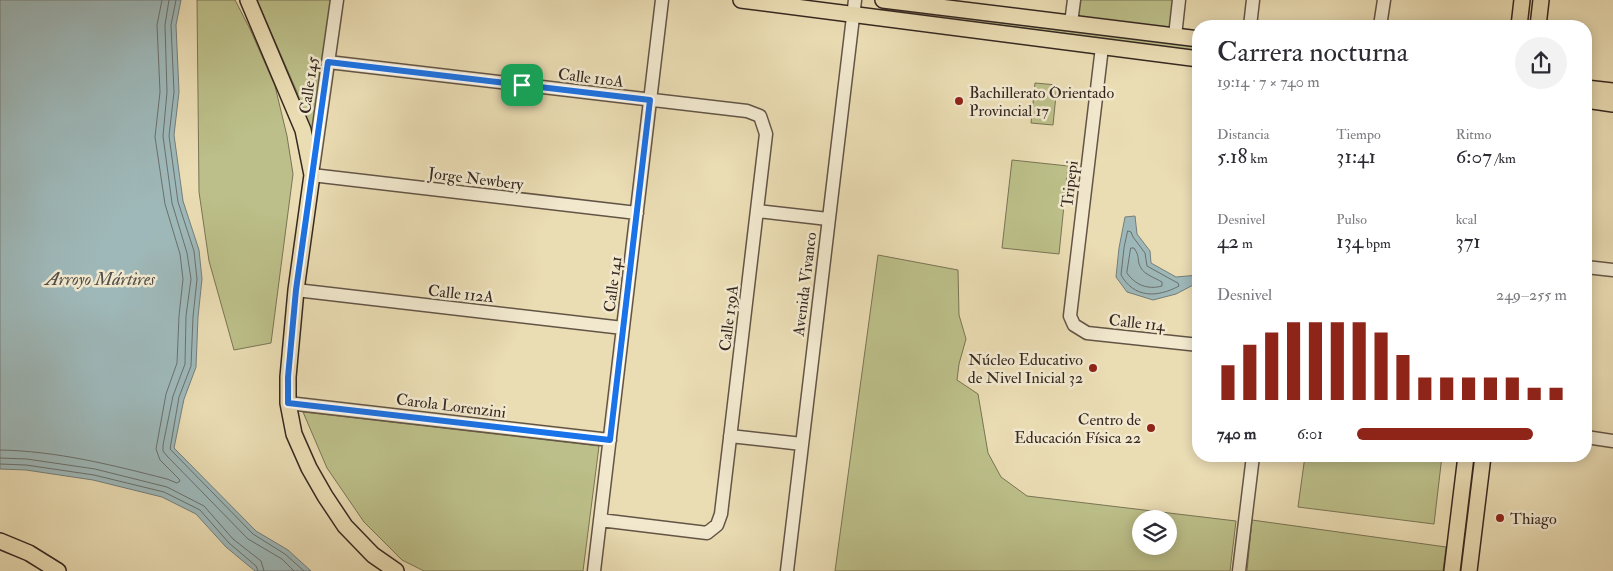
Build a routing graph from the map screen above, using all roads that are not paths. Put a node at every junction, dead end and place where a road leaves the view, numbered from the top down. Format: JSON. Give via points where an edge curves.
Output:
{"nodes":[{"id":1,"x":248,"y":0,"type":"edge"},
{"id":2,"x":337,"y":0,"type":"edge"},
{"id":3,"x":662,"y":0,"type":"edge"},
{"id":4,"x":741,"y":0,"type":"edge"},
{"id":5,"x":883,"y":0,"type":"edge"},
{"id":6,"x":1074,"y":0,"type":"edge"},
{"id":7,"x":1179,"y":0,"type":"edge"},
{"id":8,"x":1253,"y":0,"type":"edge"},
{"id":9,"x":1384,"y":0,"type":"edge"},
{"id":10,"x":1522,"y":0,"type":"edge"},
{"id":11,"x":1541,"y":0,"type":"edge"},
{"id":12,"x":968,"y":5,"type":"edge"},
{"id":13,"x":854,"y":7,"type":"edge"},
{"id":14,"x":1251,"y":20,"type":"edge"},
{"id":15,"x":1381,"y":20,"type":"edge"},
{"id":16,"x":1520,"y":20,"type":"edge"},
{"id":17,"x":1539,"y":20,"type":"edge"},
{"id":18,"x":1071,"y":23,"type":"junction"},
{"id":19,"x":1175,"y":36,"type":"junction"},
{"id":20,"x":1192,"y":38,"type":"edge"},
{"id":21,"x":1102,"y":47,"type":"junction"},
{"id":22,"x":1192,"y":58,"type":"edge"},
{"id":23,"x":328,"y":62,"type":"junction"},
{"id":24,"x":1592,"y":89,"type":"edge"},
{"id":25,"x":1613,"y":91,"type":"edge"},
{"id":26,"x":650,"y":100,"type":"junction"},
{"id":27,"x":1592,"y":101,"type":"edge"},
{"id":28,"x":1613,"y":104,"type":"edge"},
{"id":29,"x":760,"y":116,"type":"joint"},
{"id":30,"x":312,"y":175,"type":"junction"},
{"id":31,"x":757,"y":211,"type":"junction"},
{"id":32,"x":637,"y":213,"type":"junction"},
{"id":33,"x":828,"y":219,"type":"junction"},
{"id":34,"x":1592,"y":268,"type":"edge"},
{"id":35,"x":1613,"y":270,"type":"edge"},
{"id":36,"x":296,"y":290,"type":"junction"},
{"id":37,"x":1074,"y":325,"type":"joint"},
{"id":38,"x":623,"y":328,"type":"junction"},
{"id":39,"x":1192,"y":344,"type":"edge"},
{"id":40,"x":288,"y":403,"type":"junction"},
{"id":41,"x":730,"y":436,"type":"junction"},
{"id":42,"x":1592,"y":439,"type":"edge"},
{"id":43,"x":610,"y":440,"type":"junction"},
{"id":44,"x":1613,"y":441,"type":"edge"},
{"id":45,"x":802,"y":444,"type":"junction"},
{"id":46,"x":1252,"y":462,"type":"edge"},
{"id":47,"x":1465,"y":462,"type":"edge"},
{"id":48,"x":1483,"y":462,"type":"edge"},
{"id":49,"x":600,"y":520,"type":"junction"},
{"id":50,"x":0,"y":541,"type":"edge"},
{"id":51,"x":58,"y":571,"type":"edge"},
{"id":52,"x":396,"y":571,"type":"edge"},
{"id":53,"x":594,"y":571,"type":"edge"},
{"id":54,"x":787,"y":571,"type":"edge"},
{"id":55,"x":1239,"y":571,"type":"edge"},
{"id":56,"x":1452,"y":571,"type":"edge"},
{"id":57,"x":1469,"y":571,"type":"edge"}],
"edges":[{"from":1,"to":30,"type":"main road","via":[[303,130]]},
{"from":2,"to":23,"type":"street","name":"Calle 145"},
{"from":3,"to":26,"type":"street","name":"Calle 141"},
{"from":4,"to":13,"type":"main road"},
{"from":5,"to":12,"type":"main road"},
{"from":6,"to":18,"type":"street"},
{"from":7,"to":19,"type":"street"},
{"from":8,"to":14,"type":"street"},
{"from":9,"to":15,"type":"street"},
{"from":10,"to":16,"type":"main road"},
{"from":11,"to":17,"type":"main road"},
{"from":12,"to":18,"type":"main road"},
{"from":13,"to":21,"type":"main road"},
{"from":13,"to":33,"type":"street","name":"Avenida Vivanco"},
{"from":18,"to":19,"type":"main road"},
{"from":19,"to":20,"type":"main road"},
{"from":21,"to":22,"type":"main road"},
{"from":21,"to":37,"type":"street","name":"Tripepi","via":[[1070,316]]},
{"from":23,"to":26,"type":"street","name":"Calle 110A"},
{"from":23,"to":30,"type":"street","name":"Calle 145"},
{"from":24,"to":25,"type":"main road"},
{"from":26,"to":29,"type":"street","name":"Calle 110A","via":[[747,111]]},
{"from":26,"to":32,"type":"street","name":"Calle 141"},
{"from":27,"to":28,"type":"main road"},
{"from":29,"to":31,"type":"street","name":"Calle 139A","via":[[766,134]]},
{"from":30,"to":32,"type":"street","name":"Jorge Newbery"},
{"from":30,"to":36,"type":"main road"},
{"from":31,"to":33,"type":"street"},
{"from":31,"to":41,"type":"street","name":"Calle 139A"},
{"from":32,"to":38,"type":"street","name":"Calle 141"},
{"from":33,"to":45,"type":"street","name":"Avenida Vivanco"},
{"from":34,"to":35,"type":"street"},
{"from":36,"to":38,"type":"street","name":"Calle 112A"},
{"from":36,"to":40,"type":"main road"},
{"from":37,"to":39,"type":"street","name":"Calle 114","via":[[1087,333]]},
{"from":38,"to":43,"type":"street","name":"Calle 141"},
{"from":40,"to":43,"type":"street","name":"Carola Lorenzini"},
{"from":40,"to":52,"type":"main road","via":[[294,434],[325,496],[345,526],[373,555]]},
{"from":41,"to":45,"type":"street"},
{"from":41,"to":49,"type":"street","name":"Calle 139A","via":[[721,514],[717,525],[707,533]]},
{"from":42,"to":44,"type":"street"},
{"from":43,"to":49,"type":"street","name":"Calle 141"},
{"from":45,"to":54,"type":"street","name":"Avenida Vivanco"},
{"from":46,"to":55,"type":"street"},
{"from":47,"to":56,"type":"main road"},
{"from":48,"to":57,"type":"main road"},
{"from":49,"to":53,"type":"street","name":"Calle 141"},
{"from":50,"to":51,"type":"main road","via":[[29,553]]}]}
